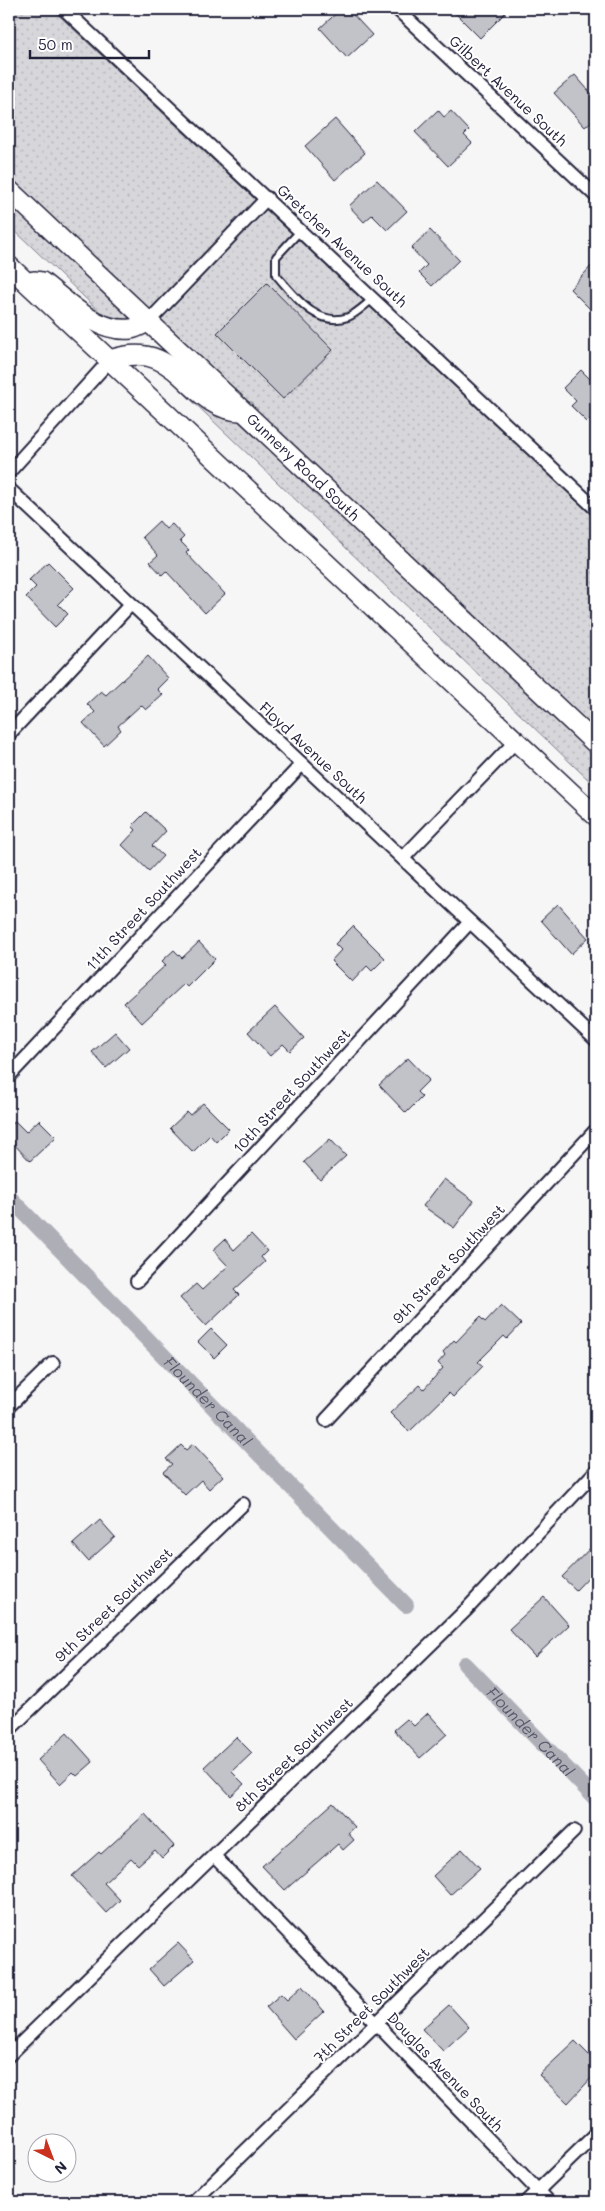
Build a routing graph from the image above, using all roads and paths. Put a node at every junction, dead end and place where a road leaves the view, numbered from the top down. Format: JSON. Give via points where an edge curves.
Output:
{"nodes":[{"id":1,"x":64,"y":9,"type":"edge"},
{"id":2,"x":396,"y":9,"type":"edge"},
{"id":3,"x":9,"y":190,"type":"edge"},
{"id":4,"x":596,"y":196,"type":"edge"},
{"id":5,"x":266,"y":198,"type":"junction"},
{"id":6,"x":301,"y":230,"type":"junction"},
{"id":7,"x":9,"y":266,"type":"edge"},
{"id":8,"x":23,"y":280,"type":"junction"},
{"id":9,"x":373,"y":299,"type":"junction"},
{"id":10,"x":149,"y":321,"type":"junction"},
{"id":11,"x":110,"y":360,"type":"junction"},
{"id":12,"x":244,"y":411,"type":"junction"},
{"id":13,"x":9,"y":472,"type":"edge"},
{"id":14,"x":9,"y":489,"type":"edge"},
{"id":15,"x":596,"y":508,"type":"edge"},
{"id":16,"x":130,"y":605,"type":"junction"},
{"id":17,"x":9,"y":734,"type":"edge"},
{"id":18,"x":516,"y":741,"type":"junction"},
{"id":19,"x":596,"y":744,"type":"edge"},
{"id":20,"x":302,"y":764,"type":"junction"},
{"id":21,"x":596,"y":816,"type":"edge"},
{"id":22,"x":403,"y":858,"type":"junction"},
{"id":23,"x":470,"y":922,"type":"junction"},
{"id":24,"x":596,"y":1040,"type":"edge"},
{"id":25,"x":9,"y":1076,"type":"edge"},
{"id":26,"x":596,"y":1130,"type":"edge"},
{"id":27,"x":137,"y":1281,"type":"dead end"},
{"id":28,"x":53,"y":1363,"type":"dead end"},
{"id":29,"x":9,"y":1406,"type":"edge"},
{"id":30,"x":326,"y":1420,"type":"dead end"},
{"id":31,"x":596,"y":1471,"type":"edge"},
{"id":32,"x":243,"y":1504,"type":"dead end"},
{"id":33,"x":9,"y":1730,"type":"edge"},
{"id":34,"x":574,"y":1831,"type":"dead end"},
{"id":35,"x":214,"y":1856,"type":"junction"},
{"id":36,"x":374,"y":2023,"type":"junction"},
{"id":37,"x":9,"y":2055,"type":"edge"},
{"id":38,"x":596,"y":2134,"type":"edge"},
{"id":39,"x":538,"y":2191,"type":"junction"},
{"id":40,"x":192,"y":2202,"type":"edge"},
{"id":41,"x":526,"y":2202,"type":"edge"},
{"id":42,"x":549,"y":2202,"type":"edge"}],
"edges":[{"from":1,"to":5,"type":"street","name":"Gretchen Avenue South"},
{"from":2,"to":4,"type":"street","name":"Gilbert Avenue South"},
{"from":3,"to":10,"type":"main road","name":"Gunnery Road South"},
{"from":5,"to":6,"type":"street","name":"Gretchen Avenue South"},
{"from":5,"to":10,"type":"street"},
{"from":6,"to":9,"type":"street","name":"Gretchen Avenue South"},
{"from":6,"to":9,"type":"lane","via":[[276,257],[276,275],[311,312],[330,319],[348,317]]},
{"from":7,"to":8,"type":"main road"},
{"from":8,"to":10,"type":"main road","via":[[42,282],[98,324],[133,329]]},
{"from":8,"to":11,"type":"main road"},
{"from":9,"to":15,"type":"street","name":"Gretchen Avenue South"},
{"from":10,"to":12,"type":"main road","name":"Gunnery Road South"},
{"from":11,"to":12,"type":"main road","via":[[127,354],[147,354],[174,368],[210,401],[231,411]]},
{"from":11,"to":13,"type":"street"},
{"from":11,"to":18,"type":"main road"},
{"from":12,"to":19,"type":"main road","name":"Gunnery Road South"},
{"from":14,"to":16,"type":"street","name":"Floyd Avenue South"},
{"from":16,"to":17,"type":"street"},
{"from":16,"to":20,"type":"street","name":"Floyd Avenue South"},
{"from":18,"to":21,"type":"main road"},
{"from":18,"to":22,"type":"street"},
{"from":20,"to":22,"type":"street","name":"Floyd Avenue South"},
{"from":20,"to":25,"type":"street","name":"11th Street Southwest"},
{"from":22,"to":23,"type":"street","name":"Floyd Avenue South"},
{"from":23,"to":24,"type":"street","name":"Floyd Avenue South"},
{"from":23,"to":27,"type":"street","name":"10th Street Southwest"},
{"from":26,"to":30,"type":"street","name":"9th Street Southwest"},
{"from":28,"to":29,"type":"street"},
{"from":31,"to":35,"type":"street","name":"8th Street Southwest","via":[[466,1610]]},
{"from":32,"to":33,"type":"street","name":"9th Street Southwest"},
{"from":34,"to":36,"type":"street","name":"7th Street Southwest"},
{"from":35,"to":36,"type":"street","name":"Douglas Avenue South"},
{"from":35,"to":37,"type":"street","name":"8th Street Southwest"},
{"from":36,"to":39,"type":"street","name":"Douglas Avenue South"},
{"from":36,"to":40,"type":"street","name":"7th Street Southwest"},
{"from":38,"to":39,"type":"street"},
{"from":39,"to":41,"type":"street"},
{"from":39,"to":42,"type":"street","name":"Douglas Avenue South"}]}
